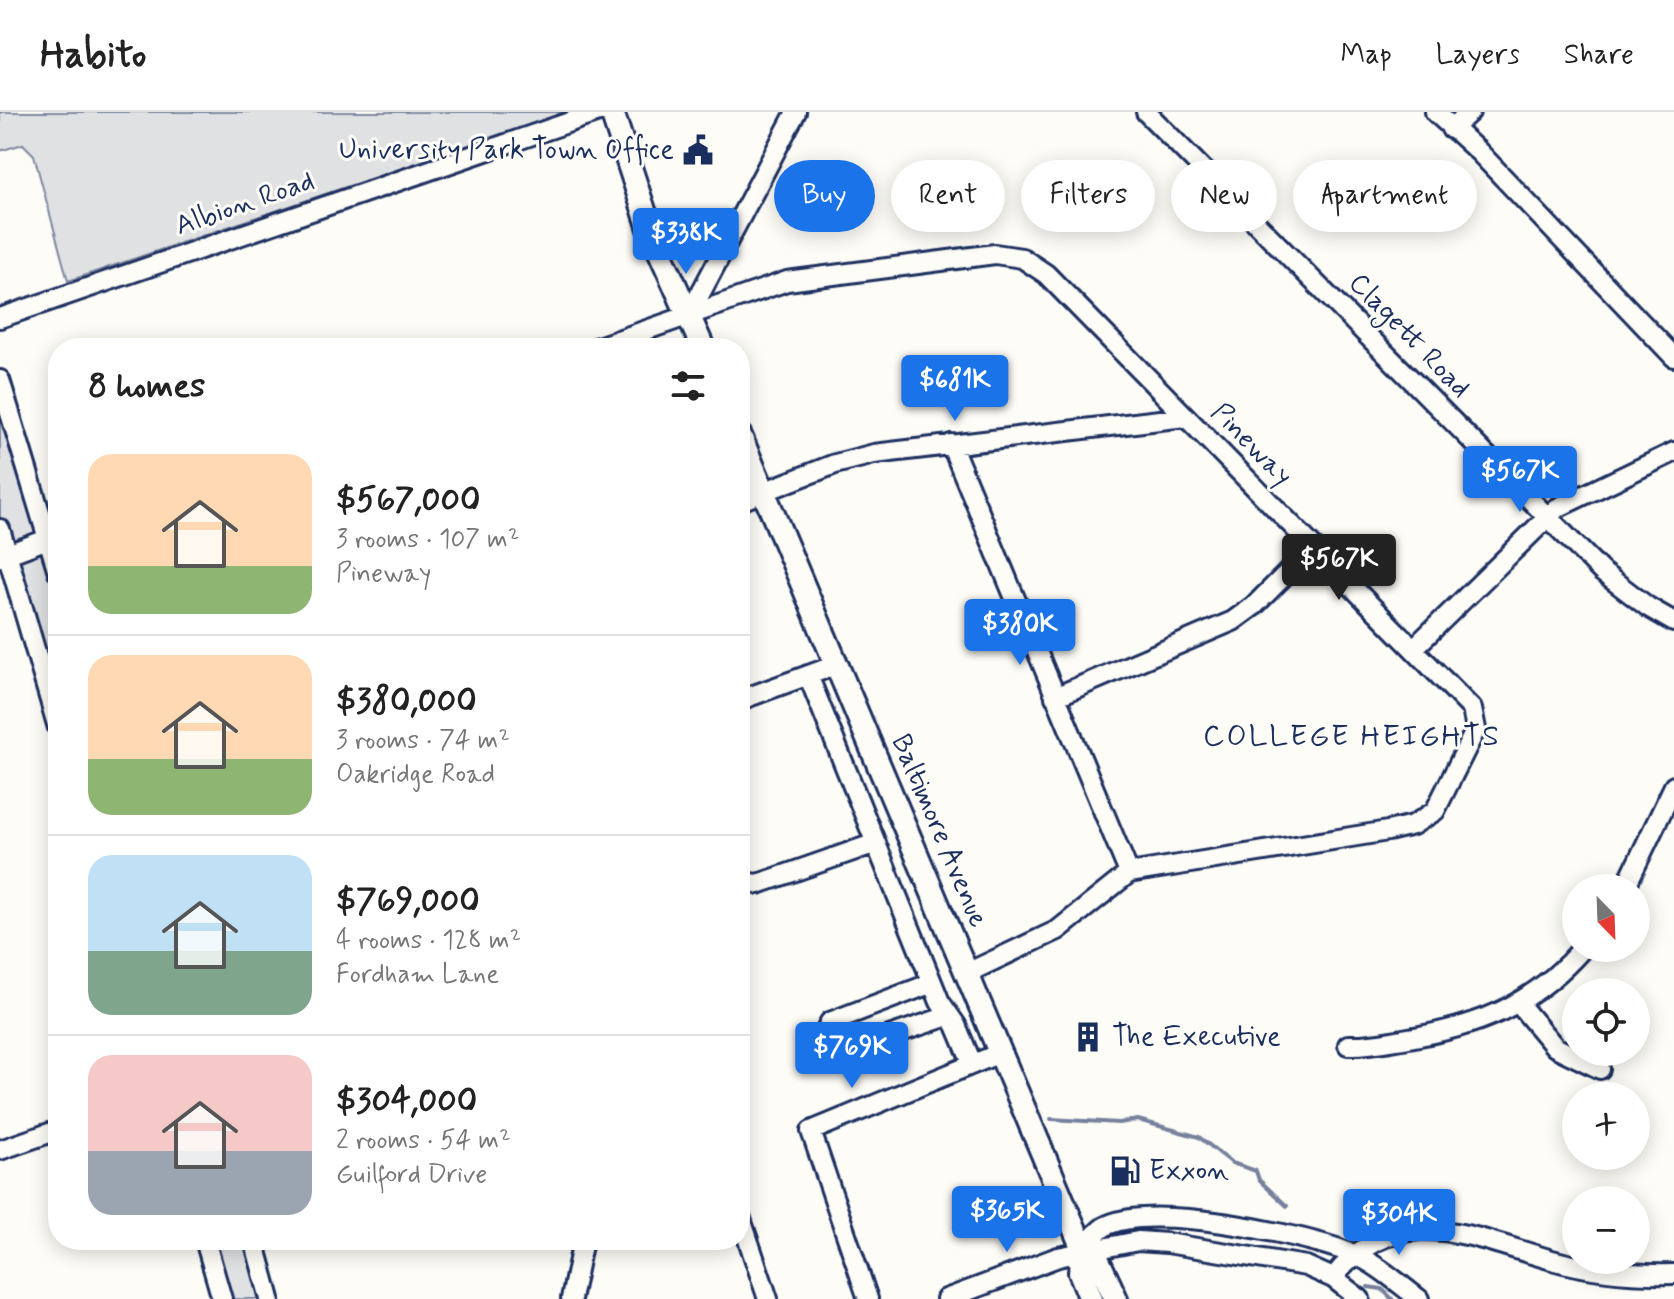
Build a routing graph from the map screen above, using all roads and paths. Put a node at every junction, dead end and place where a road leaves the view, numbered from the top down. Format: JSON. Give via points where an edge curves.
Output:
{"nodes":[{"id":1,"x":599,"y":112,"type":"edge"},
{"id":2,"x":612,"y":112,"type":"edge"},
{"id":3,"x":796,"y":112,"type":"edge"},
{"id":4,"x":1146,"y":112,"type":"edge"},
{"id":5,"x":1435,"y":112,"type":"edge"},
{"id":6,"x":1470,"y":112,"type":"edge"},
{"id":7,"x":1451,"y":129,"type":"junction"},
{"id":8,"x":723,"y":256,"type":"junction"},
{"id":9,"x":724,"y":302,"type":"junction"},
{"id":10,"x":693,"y":313,"type":"junction"},
{"id":11,"x":0,"y":318,"type":"edge"},
{"id":12,"x":623,"y":338,"type":"edge"},
{"id":13,"x":700,"y":338,"type":"edge"},
{"id":14,"x":1674,"y":357,"type":"edge"},
{"id":15,"x":0,"y":380,"type":"edge"},
{"id":16,"x":1185,"y":417,"type":"junction"},
{"id":17,"x":951,"y":444,"type":"junction"},
{"id":18,"x":1674,"y":452,"type":"edge"},
{"id":19,"x":750,"y":461,"type":"edge"},
{"id":20,"x":763,"y":493,"type":"junction"},
{"id":21,"x":750,"y":498,"type":"edge"},
{"id":22,"x":1546,"y":518,"type":"junction"},
{"id":23,"x":48,"y":522,"type":"edge"},
{"id":24,"x":0,"y":529,"type":"edge"},
{"id":25,"x":48,"y":539,"type":"edge"},
{"id":26,"x":1313,"y":547,"type":"junction"},
{"id":27,"x":4,"y":555,"type":"edge"},
{"id":28,"x":1674,"y":622,"type":"edge"},
{"id":29,"x":1415,"y":647,"type":"junction"},
{"id":30,"x":836,"y":665,"type":"junction"},
{"id":31,"x":808,"y":675,"type":"junction"},
{"id":32,"x":48,"y":696,"type":"edge"},
{"id":33,"x":750,"y":696,"type":"edge"},
{"id":34,"x":1055,"y":697,"type":"junction"},
{"id":35,"x":1674,"y":786,"type":"edge"},
{"id":36,"x":876,"y":843,"type":"junction"},
{"id":37,"x":1129,"y":873,"type":"junction"},
{"id":38,"x":1632,"y":874,"type":"edge"},
{"id":39,"x":750,"y":883,"type":"edge"},
{"id":40,"x":1567,"y":962,"type":"edge"},
{"id":41,"x":967,"y":973,"type":"junction"},
{"id":42,"x":932,"y":983,"type":"junction"},
{"id":43,"x":1519,"y":1004,"type":"junction"},
{"id":44,"x":948,"y":1016,"type":"junction"},
{"id":45,"x":1348,"y":1045,"type":"dead end"},
{"id":46,"x":1000,"y":1053,"type":"junction"},
{"id":47,"x":972,"y":1063,"type":"junction"},
{"id":48,"x":1600,"y":1069,"type":"dead end"},
{"id":49,"x":48,"y":1133,"type":"edge"},
{"id":50,"x":0,"y":1150,"type":"edge"},
{"id":51,"x":750,"y":1246,"type":"edge"},
{"id":52,"x":1083,"y":1249,"type":"junction"},
{"id":53,"x":207,"y":1250,"type":"edge"},
{"id":54,"x":258,"y":1250,"type":"edge"},
{"id":55,"x":581,"y":1250,"type":"edge"},
{"id":56,"x":1355,"y":1255,"type":"junction"},
{"id":57,"x":1674,"y":1274,"type":"edge"},
{"id":58,"x":1333,"y":1278,"type":"junction"},
{"id":59,"x":219,"y":1298,"type":"edge"},
{"id":60,"x":270,"y":1299,"type":"edge"},
{"id":61,"x":571,"y":1299,"type":"edge"},
{"id":62,"x":768,"y":1299,"type":"edge"},
{"id":63,"x":868,"y":1299,"type":"edge"},
{"id":64,"x":946,"y":1299,"type":"edge"},
{"id":65,"x":1091,"y":1299,"type":"edge"},
{"id":66,"x":1116,"y":1299,"type":"edge"},
{"id":67,"x":1360,"y":1299,"type":"edge"},
{"id":68,"x":1419,"y":1299,"type":"edge"}],
"edges":[{"from":1,"to":11,"type":"street","name":"Albion Road"},
{"from":2,"to":10,"type":"main road","via":[[651,232]]},
{"from":3,"to":8,"type":"street"},
{"from":4,"to":22,"type":"street","name":"Clagett Road"},
{"from":5,"to":7,"type":"street"},
{"from":6,"to":7,"type":"street"},
{"from":7,"to":14,"type":"street"},
{"from":8,"to":9,"type":"street"},
{"from":8,"to":10,"type":"street"},
{"from":9,"to":10,"type":"street","name":"Pineway"},
{"from":9,"to":16,"type":"street","name":"Pineway","via":[[799,279],[995,254],[1016,256],[1046,274]]},
{"from":10,"to":12,"type":"street","name":"Pineway"},
{"from":10,"to":13,"type":"main road"},
{"from":15,"to":23,"type":"street"},
{"from":16,"to":17,"type":"street"},
{"from":16,"to":26,"type":"street","name":"Pineway"},
{"from":17,"to":20,"type":"street","via":[[854,458]]},
{"from":17,"to":34,"type":"street"},
{"from":18,"to":22,"type":"street","via":[[1568,501]]},
{"from":19,"to":20,"type":"main road","name":"Baltimore Avenue"},
{"from":20,"to":21,"type":"street"},
{"from":20,"to":30,"type":"main road","name":"Baltimore Avenue"},
{"from":22,"to":28,"type":"street","name":"Clagett Road","via":[[1622,590]]},
{"from":22,"to":29,"type":"street"},
{"from":24,"to":27,"type":"street"},
{"from":25,"to":27,"type":"street"},
{"from":26,"to":29,"type":"street","name":"Pineway"},
{"from":26,"to":34,"type":"street","via":[[1233,621]]},
{"from":27,"to":32,"type":"street"},
{"from":29,"to":37,"type":"street","name":"Pineway","via":[[1477,721],[1432,815],[1388,831]]},
{"from":30,"to":31,"type":"street"},
{"from":30,"to":41,"type":"main road","name":"Baltimore Avenue"},
{"from":31,"to":33,"type":"street"},
{"from":31,"to":36,"type":"street"},
{"from":34,"to":37,"type":"street"},
{"from":35,"to":38,"type":"street"},
{"from":36,"to":39,"type":"street"},
{"from":36,"to":42,"type":"street"},
{"from":37,"to":41,"type":"street","name":"Pineway","via":[[1058,930]]},
{"from":40,"to":43,"type":"street"},
{"from":41,"to":46,"type":"main road","name":"Baltimore Avenue"},
{"from":42,"to":44,"type":"street"},
{"from":42,"to":44,"type":"street","via":[[830,1022],[827,1043],[832,1049],[848,1050]]},
{"from":43,"to":45,"type":"street","via":[[1459,1028]]},
{"from":43,"to":48,"type":"street","via":[[1555,1047]]},
{"from":44,"to":47,"type":"street"},
{"from":46,"to":47,"type":"street"},
{"from":46,"to":52,"type":"main road","name":"Baltimore Avenue"},
{"from":47,"to":63,"type":"street","via":[[811,1131]]},
{"from":49,"to":50,"type":"street"},
{"from":51,"to":62,"type":"street"},
{"from":52,"to":56,"type":"street","via":[[1108,1225],[1169,1218],[1292,1234]]},
{"from":52,"to":58,"type":"street","via":[[1138,1241],[1167,1243],[1287,1261]]},
{"from":52,"to":64,"type":"street"},
{"from":52,"to":65,"type":"main road","name":"Baltimore Avenue","via":[[1080,1272]]},
{"from":52,"to":66,"type":"main road","name":"Baltimore Avenue","via":[[1098,1260]]},
{"from":53,"to":59,"type":"street"},
{"from":54,"to":60,"type":"street"},
{"from":55,"to":61,"type":"street"},
{"from":56,"to":57,"type":"street","via":[[1389,1237],[1435,1228],[1472,1233],[1568,1264]]},
{"from":56,"to":58,"type":"street"},
{"from":56,"to":68,"type":"street"},
{"from":58,"to":67,"type":"street"}]}
